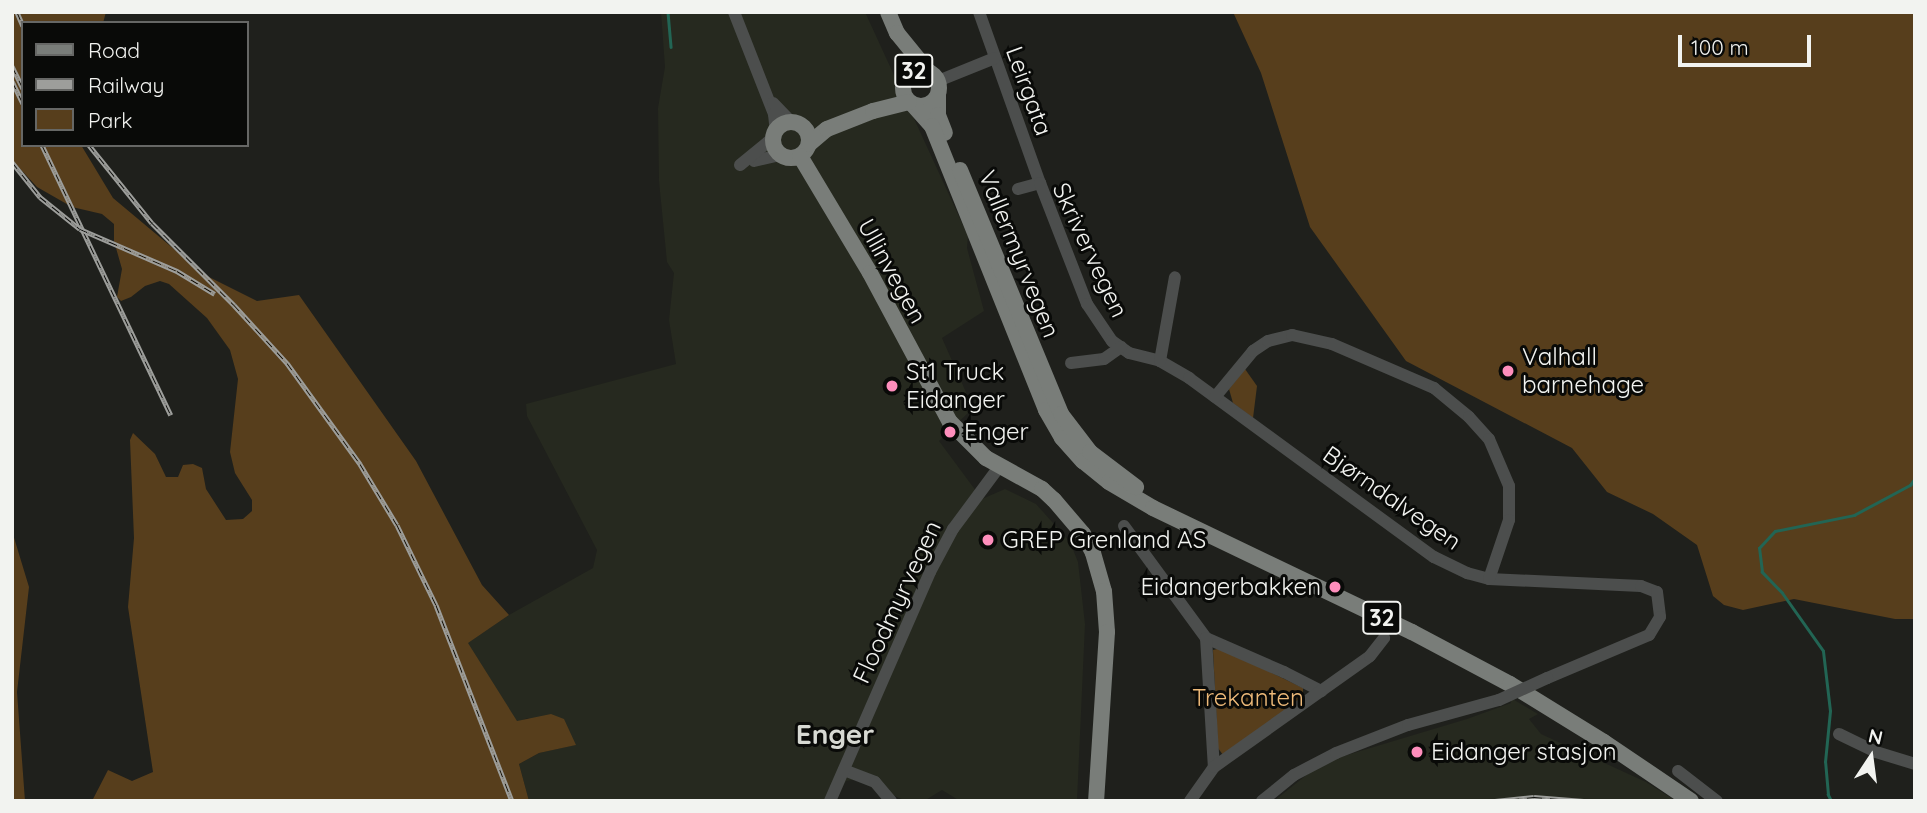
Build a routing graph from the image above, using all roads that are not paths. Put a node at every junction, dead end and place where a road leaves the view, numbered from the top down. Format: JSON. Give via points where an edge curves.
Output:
{"nodes":[{"id":1,"x":734,"y":12,"type":"edge"},
{"id":2,"x":888,"y":12,"type":"edge"},
{"id":3,"x":979,"y":12,"type":"edge"},
{"id":4,"x":897,"y":33,"type":"junction"},
{"id":5,"x":995,"y":58,"type":"junction"},
{"id":6,"x":934,"y":82,"type":"junction"},
{"id":7,"x":903,"y":83,"type":"junction"},
{"id":8,"x":766,"y":93,"type":"junction"},
{"id":9,"x":911,"y":104,"type":"junction"},
{"id":10,"x":797,"y":124,"type":"junction"},
{"id":11,"x":775,"y":135,"type":"junction"},
{"id":12,"x":805,"y":150,"type":"junction"},
{"id":13,"x":781,"y":155,"type":"junction"},
{"id":14,"x":1040,"y":183,"type":"junction"},
{"id":15,"x":1018,"y":190,"type":"dead end"},
{"id":16,"x":1175,"y":276,"type":"dead end"},
{"id":17,"x":1121,"y":347,"type":"junction"},
{"id":18,"x":1160,"y":361,"type":"junction"},
{"id":19,"x":1071,"y":363,"type":"dead end"},
{"id":20,"x":1215,"y":397,"type":"junction"},
{"id":21,"x":1062,"y":427,"type":"junction"},
{"id":22,"x":999,"y":467,"type":"junction"},
{"id":23,"x":1124,"y":526,"type":"dead end"},
{"id":24,"x":1489,"y":579,"type":"junction"},
{"id":25,"x":1206,"y":638,"type":"junction"},
{"id":26,"x":1384,"y":638,"type":"dead end"},
{"id":27,"x":1321,"y":691,"type":"junction"},
{"id":28,"x":1839,"y":734,"type":"dead end"},
{"id":29,"x":1915,"y":764,"type":"edge"},
{"id":30,"x":1214,"y":767,"type":"junction"},
{"id":31,"x":844,"y":770,"type":"junction"},
{"id":32,"x":1678,"y":771,"type":"dead end"},
{"id":33,"x":830,"y":801,"type":"edge"},
{"id":34,"x":891,"y":801,"type":"edge"},
{"id":35,"x":1096,"y":801,"type":"edge"},
{"id":36,"x":1190,"y":801,"type":"edge"},
{"id":37,"x":1262,"y":801,"type":"edge"},
{"id":38,"x":1691,"y":801,"type":"edge"},
{"id":39,"x":1717,"y":801,"type":"edge"}],
"edges":[{"from":1,"to":8,"type":"street"},
{"from":2,"to":4,"type":"main road","name":"Vallermyrvegen","number":"32"},
{"from":3,"to":5,"type":"street","name":"Leirgata"},
{"from":4,"to":6,"type":"main road","name":"Vallermyrvegen","number":"32"},
{"from":4,"to":7,"type":"main road","name":"Vallermyrvegen","number":"32"},
{"from":5,"to":6,"type":"street"},
{"from":5,"to":14,"type":"street","name":"Leirgata"},
{"from":6,"to":7,"type":"main road","number":"32","via":[[914,71]]},
{"from":6,"to":9,"type":"main road","number":"32","via":[[928,105]]},
{"from":6,"to":21,"type":"main road","name":"Vallermyrvegen","number":"32","via":[[942,126]]},
{"from":7,"to":9,"type":"main road","name":"Vallermyrvegen","number":"32"},
{"from":7,"to":10,"type":"main road","via":[[858,109],[821,123]]},
{"from":8,"to":10,"type":"street","name":"Ullinvegen"},
{"from":8,"to":11,"type":"street"},
{"from":9,"to":12,"type":"main road","via":[[873,111],[827,130]]},
{"from":9,"to":21,"type":"main road","name":"Vallermyrvegen","number":"32","via":[[932,126]]},
{"from":10,"to":11,"type":"main road","via":[[783,125]]},
{"from":10,"to":12,"type":"main road","name":"Ullinvegen","via":[[808,134]]},
{"from":11,"to":13,"type":"main road"},
{"from":11,"to":13,"type":"street","via":[[743,164]]},
{"from":12,"to":13,"type":"main road","via":[[791,158]]},
{"from":12,"to":22,"type":"main road","name":"Ullinvegen","via":[[937,403],[964,439]]},
{"from":14,"to":15,"type":"street","name":"Skrivervegen"},
{"from":14,"to":17,"type":"street","name":"Skrivervegen","via":[[1087,304],[1103,331]]},
{"from":16,"to":18,"type":"street"},
{"from":17,"to":18,"type":"street","name":"Skrivervegen"},
{"from":17,"to":19,"type":"street","via":[[1104,359]]},
{"from":18,"to":20,"type":"street","name":"Skrivervegen"},
{"from":20,"to":24,"type":"street","name":"Bjørndalvegen","via":[[1412,543],[1447,564]]},
{"from":20,"to":24,"type":"street","via":[[1253,351],[1268,341],[1292,335],[1332,344],[1434,388],[1489,439],[1509,486],[1509,520]]},
{"from":21,"to":38,"type":"main road","number":"32","via":[[1103,464],[1203,532],[1412,632],[1558,713]]},
{"from":22,"to":31,"type":"street","name":"Floodmyrvegen","via":[[943,546]]},
{"from":22,"to":35,"type":"main road","name":"Ullinvegen","via":[[1042,489],[1066,512],[1083,534],[1101,579],[1107,632]]},
{"from":23,"to":25,"type":"street"},
{"from":24,"to":37,"type":"street","name":"Bjørndalvegen","bridge":true,"via":[[1642,586],[1657,592],[1660,617],[1649,635],[1499,700],[1401,728],[1336,753],[1294,775]]},
{"from":25,"to":27,"type":"street"},
{"from":25,"to":30,"type":"street"},
{"from":26,"to":27,"type":"street","via":[[1370,656]]},
{"from":27,"to":30,"type":"street"},
{"from":28,"to":29,"type":"street","via":[[1875,752]]},
{"from":30,"to":36,"type":"street"},
{"from":31,"to":33,"type":"street","name":"Floodmyrvegen"},
{"from":31,"to":34,"type":"street","via":[[875,782]]},
{"from":32,"to":39,"type":"street"}]}
